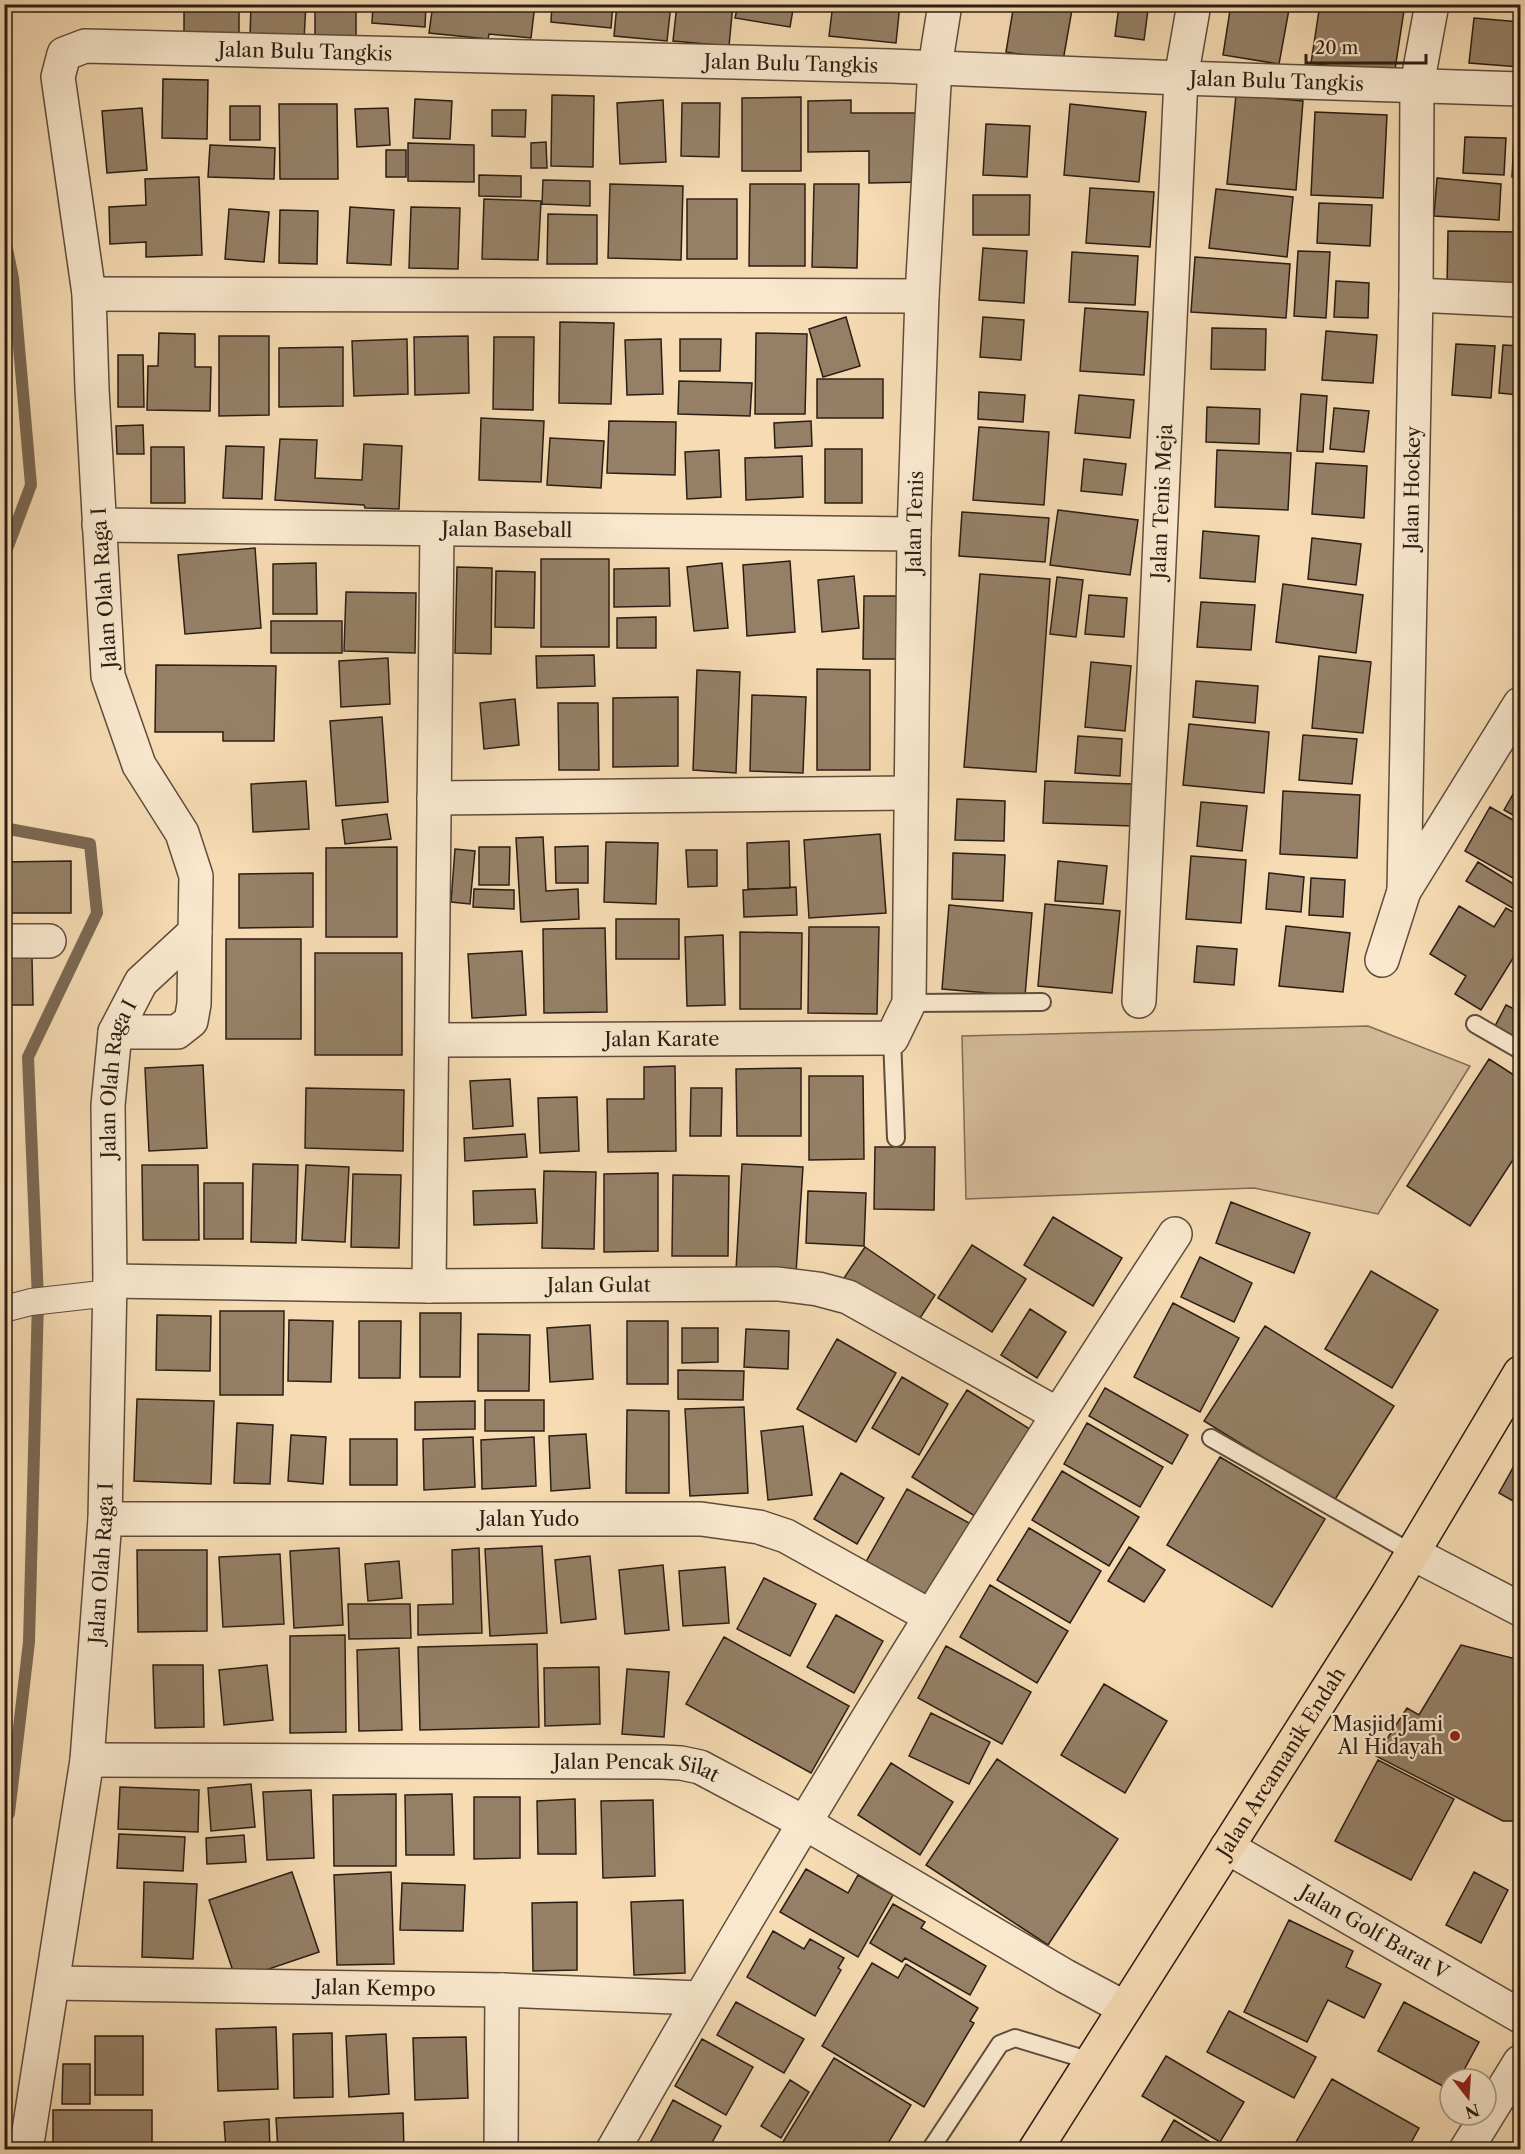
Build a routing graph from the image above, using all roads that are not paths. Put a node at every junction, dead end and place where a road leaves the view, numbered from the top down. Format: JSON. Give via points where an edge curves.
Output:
{"nodes":[{"id":1,"x":945,"y":4,"type":"edge"},
{"id":2,"x":1194,"y":4,"type":"edge"},
{"id":3,"x":1432,"y":4,"type":"edge"},
{"id":4,"x":64,"y":54,"type":"joint"},
{"id":5,"x":935,"y":67,"type":"junction"},
{"id":6,"x":1181,"y":78,"type":"junction"},
{"id":7,"x":1417,"y":86,"type":"junction"},
{"id":8,"x":1521,"y":88,"type":"edge"},
{"id":9,"x":89,"y":294,"type":"junction"},
{"id":10,"x":1416,"y":295,"type":"junction"},
{"id":11,"x":922,"y":296,"type":"junction"},
{"id":12,"x":1521,"y":300,"type":"edge"},
{"id":13,"x":99,"y":525,"type":"junction"},
{"id":14,"x":437,"y":529,"type":"junction"},
{"id":15,"x":914,"y":534,"type":"junction"},
{"id":16,"x":1521,"y":704,"type":"edge"},
{"id":17,"x":910,"y":793,"type":"junction"},
{"id":18,"x":434,"y":798,"type":"junction"},
{"id":19,"x":1404,"y":891,"type":"junction"},
{"id":20,"x":195,"y":932,"type":"junction"},
{"id":21,"x":4,"y":941,"type":"edge"},
{"id":22,"x":49,"y":941,"type":"dead end"},
{"id":23,"x":1382,"y":960,"type":"dead end"},
{"id":24,"x":1139,"y":1001,"type":"dead end"},
{"id":25,"x":1042,"y":1002,"type":"dead end"},
{"id":26,"x":909,"y":1003,"type":"junction"},
{"id":27,"x":1475,"y":1024,"type":"dead end"},
{"id":28,"x":115,"y":1032,"type":"junction"},
{"id":29,"x":892,"y":1038,"type":"junction"},
{"id":30,"x":432,"y":1040,"type":"junction"},
{"id":31,"x":1521,"y":1050,"type":"edge"},
{"id":32,"x":896,"y":1138,"type":"dead end"},
{"id":33,"x":1175,"y":1234,"type":"dead end"},
{"id":34,"x":429,"y":1286,"type":"junction"},
{"id":35,"x":110,"y":1287,"type":"junction"},
{"id":36,"x":4,"y":1309,"type":"edge"},
{"id":37,"x":1521,"y":1373,"type":"edge"},
{"id":38,"x":1057,"y":1414,"type":"junction"},
{"id":39,"x":1211,"y":1438,"type":"dead end"},
{"id":40,"x":105,"y":1519,"type":"junction"},
{"id":41,"x":1412,"y":1553,"type":"junction"},
{"id":42,"x":1521,"y":1609,"type":"edge"},
{"id":43,"x":930,"y":1616,"type":"junction"},
{"id":44,"x":87,"y":1760,"type":"junction"},
{"id":45,"x":805,"y":1823,"type":"junction"},
{"id":46,"x":1227,"y":1847,"type":"junction"},
{"id":47,"x":53,"y":1983,"type":"junction"},
{"id":48,"x":502,"y":1990,"type":"junction"},
{"id":49,"x":699,"y":1998,"type":"junction"},
{"id":50,"x":1125,"y":2008,"type":"junction"},
{"id":51,"x":1521,"y":2016,"type":"edge"},
{"id":52,"x":1091,"y":2061,"type":"junction"},
{"id":53,"x":1521,"y":2062,"type":"edge"},
{"id":54,"x":26,"y":2150,"type":"edge"},
{"id":55,"x":501,"y":2150,"type":"edge"},
{"id":56,"x":613,"y":2150,"type":"edge"},
{"id":57,"x":930,"y":2150,"type":"edge"},
{"id":58,"x":1035,"y":2150,"type":"edge"},
{"id":59,"x":1466,"y":2150,"type":"edge"}],
"edges":[{"from":1,"to":5,"type":"street","name":"Jalan Tenis"},
{"from":2,"to":6,"type":"street","name":"Jalan Tenis Meja"},
{"from":3,"to":7,"type":"street","name":"Jalan Hockey"},
{"from":4,"to":5,"type":"street","name":"Jalan Bulu Tangkis","via":[[97,46]]},
{"from":4,"to":9,"type":"street","name":"Jalan Olah Raga I","via":[[58,77]]},
{"from":5,"to":6,"type":"street","name":"Jalan Bulu Tangkis"},
{"from":5,"to":11,"type":"street","name":"Jalan Tenis"},
{"from":6,"to":7,"type":"street","name":"Jalan Bulu Tangkis"},
{"from":6,"to":24,"type":"street","name":"Jalan Tenis Meja"},
{"from":7,"to":8,"type":"street","name":"Jalan Bulu Tangkis"},
{"from":7,"to":10,"type":"street","name":"Jalan Hockey"},
{"from":9,"to":11,"type":"street"},
{"from":9,"to":13,"type":"street","name":"Jalan Olah Raga I"},
{"from":10,"to":12,"type":"street"},
{"from":10,"to":19,"type":"street","name":"Jalan Hockey"},
{"from":11,"to":15,"type":"street","name":"Jalan Tenis"},
{"from":13,"to":14,"type":"street","name":"Jalan Baseball"},
{"from":13,"to":20,"type":"street","name":"Jalan Olah Raga I","via":[[108,676],[139,765],[182,833],[196,876]]},
{"from":14,"to":15,"type":"street","name":"Jalan Baseball"},
{"from":14,"to":18,"type":"street"},
{"from":15,"to":17,"type":"street","name":"Jalan Tenis"},
{"from":16,"to":19,"type":"street","name":"Jalan Hockey"},
{"from":17,"to":18,"type":"street"},
{"from":17,"to":26,"type":"street","name":"Jalan Tenis"},
{"from":18,"to":30,"type":"street"},
{"from":19,"to":23,"type":"street","name":"Jalan Hockey"},
{"from":20,"to":28,"type":"street","name":"Jalan Olah Raga I","via":[[141,982]]},
{"from":20,"to":28,"type":"street","via":[[191,1022],[177,1032]]},
{"from":21,"to":22,"type":"street"},
{"from":25,"to":26,"type":"lane"},
{"from":26,"to":29,"type":"street","name":"Jalan Tenis"},
{"from":27,"to":31,"type":"lane"},
{"from":28,"to":35,"type":"street","name":"Jalan Olah Raga I","via":[[108,1105]]},
{"from":29,"to":30,"type":"street","name":"Jalan Karate"},
{"from":29,"to":32,"type":"lane"},
{"from":30,"to":34,"type":"street"},
{"from":33,"to":38,"type":"street"},
{"from":34,"to":35,"type":"street","name":"Jalan Gulat"},
{"from":34,"to":38,"type":"street","name":"Jalan Gulat","via":[[711,1283],[818,1289],[848,1297]]},
{"from":35,"to":36,"type":"street","via":[[75,1298]]},
{"from":35,"to":40,"type":"street","name":"Jalan Olah Raga I"},
{"from":37,"to":41,"type":"main road","name":"Jalan Arcamanik Endah"},
{"from":38,"to":43,"type":"street"},
{"from":39,"to":41,"type":"lane"},
{"from":40,"to":43,"type":"street","name":"Jalan Yudo","via":[[701,1519],[759,1527],[786,1536]]},
{"from":40,"to":44,"type":"street","name":"Jalan Olah Raga I"},
{"from":41,"to":42,"type":"street"},
{"from":41,"to":46,"type":"main road","name":"Jalan Arcamanik Endah"},
{"from":43,"to":45,"type":"street"},
{"from":44,"to":45,"type":"street","name":"Jalan Pencak Silat","via":[[681,1763],[700,1767]]},
{"from":44,"to":47,"type":"street","name":"Jalan Olah Raga I"},
{"from":45,"to":49,"type":"street"},
{"from":45,"to":50,"type":"street","name":"Jalan Pencak Silat"},
{"from":46,"to":50,"type":"main road","name":"Jalan Arcamanik Endah"},
{"from":46,"to":51,"type":"street","name":"Jalan Golf Barat V"},
{"from":47,"to":48,"type":"street","name":"Jalan Kempo"},
{"from":47,"to":54,"type":"street","name":"Jalan Olah Raga I"},
{"from":48,"to":49,"type":"street","name":"Jalan Kempo"},
{"from":48,"to":55,"type":"street"},
{"from":49,"to":56,"type":"street"},
{"from":50,"to":52,"type":"main road","name":"Jalan Arcamanik Endah"},
{"from":52,"to":57,"type":"lane","via":[[1015,2038],[1007,2040],[1000,2044]]},
{"from":52,"to":58,"type":"main road","name":"Jalan Arcamanik Endah"},
{"from":53,"to":59,"type":"street"}]}
